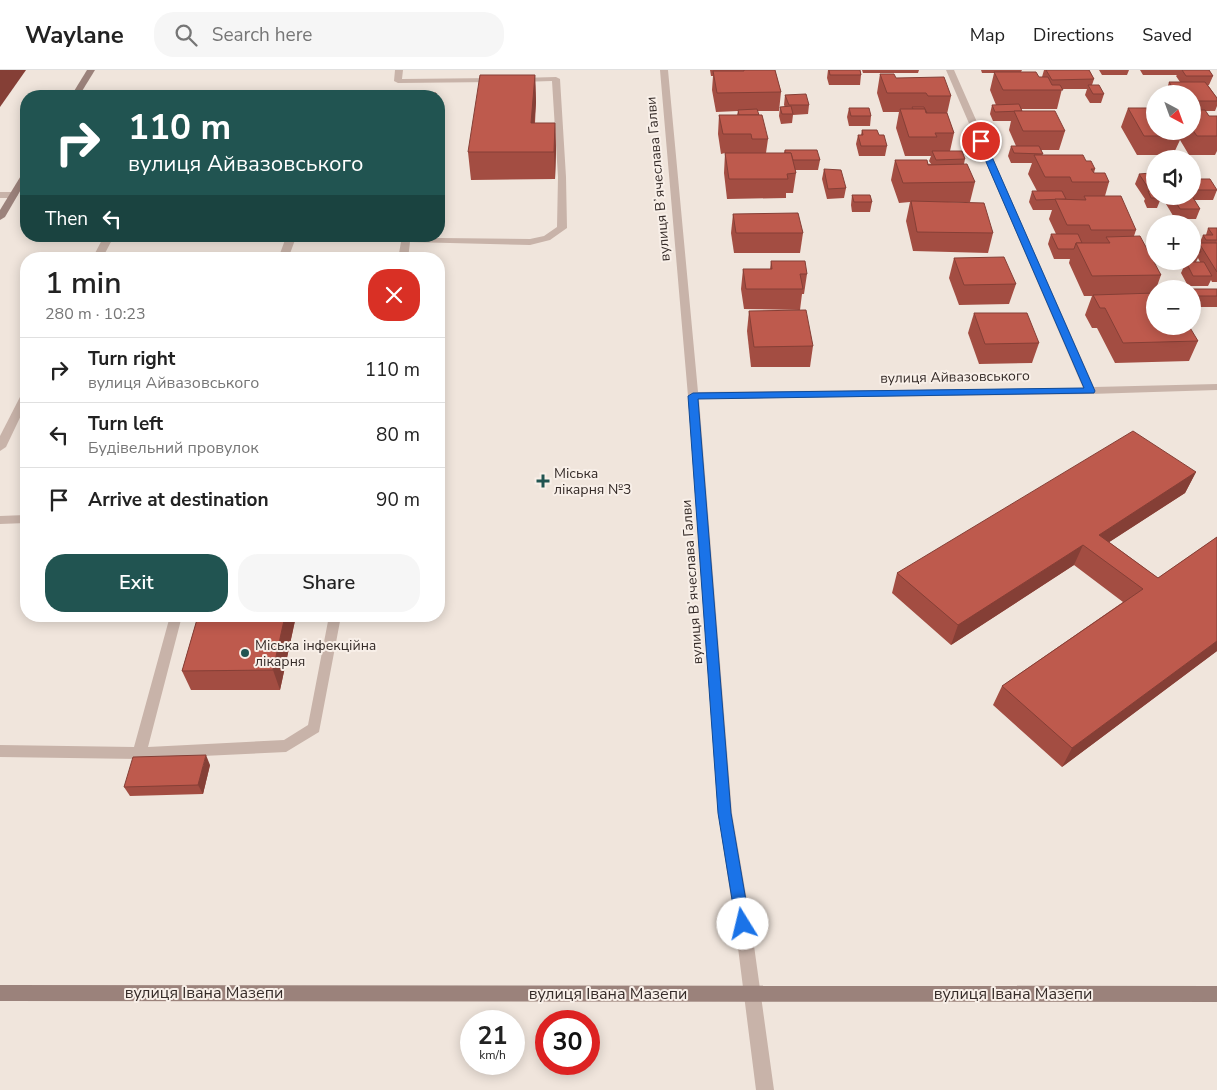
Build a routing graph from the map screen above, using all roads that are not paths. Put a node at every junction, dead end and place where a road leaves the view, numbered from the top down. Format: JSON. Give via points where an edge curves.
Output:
{"nodes":[{"id":1,"x":91,"y":70,"type":"edge"},
{"id":2,"x":399,"y":70,"type":"edge"},
{"id":3,"x":664,"y":70,"type":"edge"},
{"id":4,"x":950,"y":70,"type":"edge"},
{"id":5,"x":78,"y":90,"type":"edge"},
{"id":6,"x":20,"y":184,"type":"edge"},
{"id":7,"x":14,"y":194,"type":"junction"},
{"id":8,"x":0,"y":195,"type":"edge"},
{"id":9,"x":0,"y":217,"type":"edge"},
{"id":10,"x":445,"y":241,"type":"edge"},
{"id":11,"x":1217,"y":387,"type":"edge"},
{"id":12,"x":1090,"y":391,"type":"junction"},
{"id":13,"x":693,"y":396,"type":"junction"},
{"id":14,"x":20,"y":414,"type":"edge"},
{"id":15,"x":0,"y":447,"type":"edge"},
{"id":16,"x":20,"y":519,"type":"edge"},
{"id":17,"x":0,"y":520,"type":"edge"},
{"id":18,"x":174,"y":622,"type":"edge"},
{"id":19,"x":334,"y":622,"type":"edge"},
{"id":20,"x":0,"y":751,"type":"edge"},
{"id":21,"x":140,"y":753,"type":"junction"},
{"id":22,"x":0,"y":993,"type":"edge"},
{"id":23,"x":1217,"y":994,"type":"edge"},
{"id":24,"x":753,"y":995,"type":"junction"},
{"id":25,"x":766,"y":1090,"type":"edge"}],
"edges":[{"from":1,"to":5,"type":"street"},
{"from":2,"to":10,"type":"street","via":[[398,81],[556,79],[562,228],[547,238],[530,242]]},
{"from":3,"to":13,"type":"street","name":"вулиця Вʼячеслава Галви"},
{"from":4,"to":12,"type":"street"},
{"from":6,"to":7,"type":"street"},
{"from":7,"to":8,"type":"street"},
{"from":7,"to":9,"type":"street"},
{"from":11,"to":12,"type":"street","name":"вулиця Айвазовського"},
{"from":12,"to":13,"type":"street","name":"вулиця Айвазовського"},
{"from":13,"to":24,"type":"street","name":"вулиця Вʼячеслава Галви","via":[[725,813]]},
{"from":14,"to":15,"type":"street"},
{"from":16,"to":17,"type":"street"},
{"from":18,"to":21,"type":"street"},
{"from":19,"to":21,"type":"street","via":[[314,728],[286,746]]},
{"from":20,"to":21,"type":"street"},
{"from":22,"to":24,"type":"street","name":"вулиця Івана Мазепи"},
{"from":23,"to":24,"type":"street","name":"вулиця Івана Мазепи"},
{"from":24,"to":25,"type":"street","name":"вулиця Вʼячеслава Галви"}]}
